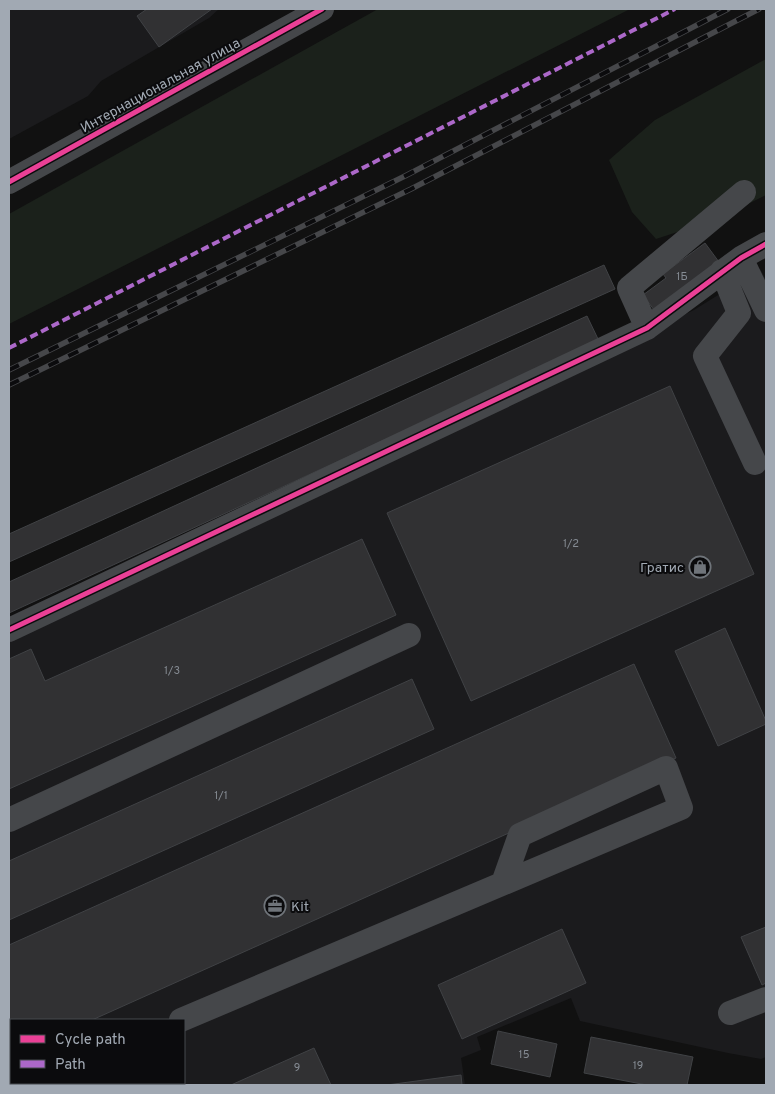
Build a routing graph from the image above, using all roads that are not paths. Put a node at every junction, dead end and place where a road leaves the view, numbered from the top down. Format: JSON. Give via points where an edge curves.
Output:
{"nodes":[{"id":1,"x":322,"y":9,"type":"edge"},
{"id":2,"x":9,"y":182,"type":"edge"},
{"id":3,"x":744,"y":192,"type":"dead end"},
{"id":4,"x":766,"y":244,"type":"edge"},
{"id":5,"x":731,"y":265,"type":"junction"},
{"id":6,"x":766,"y":310,"type":"edge"},
{"id":7,"x":647,"y":328,"type":"junction"},
{"id":8,"x":755,"y":463,"type":"dead end"},
{"id":9,"x":9,"y":630,"type":"edge"},
{"id":10,"x":409,"y":635,"type":"dead end"},
{"id":11,"x":9,"y":820,"type":"edge"},
{"id":12,"x":503,"y":883,"type":"junction"},
{"id":13,"x":766,"y":999,"type":"edge"},
{"id":14,"x":730,"y":1013,"type":"dead end"},
{"id":15,"x":183,"y":1019,"type":"edge"}],
"edges":[{"from":1,"to":2,"type":"street","name":"Интернациональная улица"},
{"from":3,"to":7,"type":"street","via":[[629,288]]},
{"from":4,"to":5,"type":"street"},
{"from":5,"to":6,"type":"street"},
{"from":5,"to":7,"type":"street"},
{"from":5,"to":8,"type":"street","via":[[739,313],[705,356]]},
{"from":7,"to":9,"type":"street"},
{"from":10,"to":11,"type":"street"},
{"from":12,"to":12,"type":"street","via":[[681,808],[666,768],[520,835]]},
{"from":12,"to":15,"type":"street"},
{"from":13,"to":14,"type":"street"}]}
